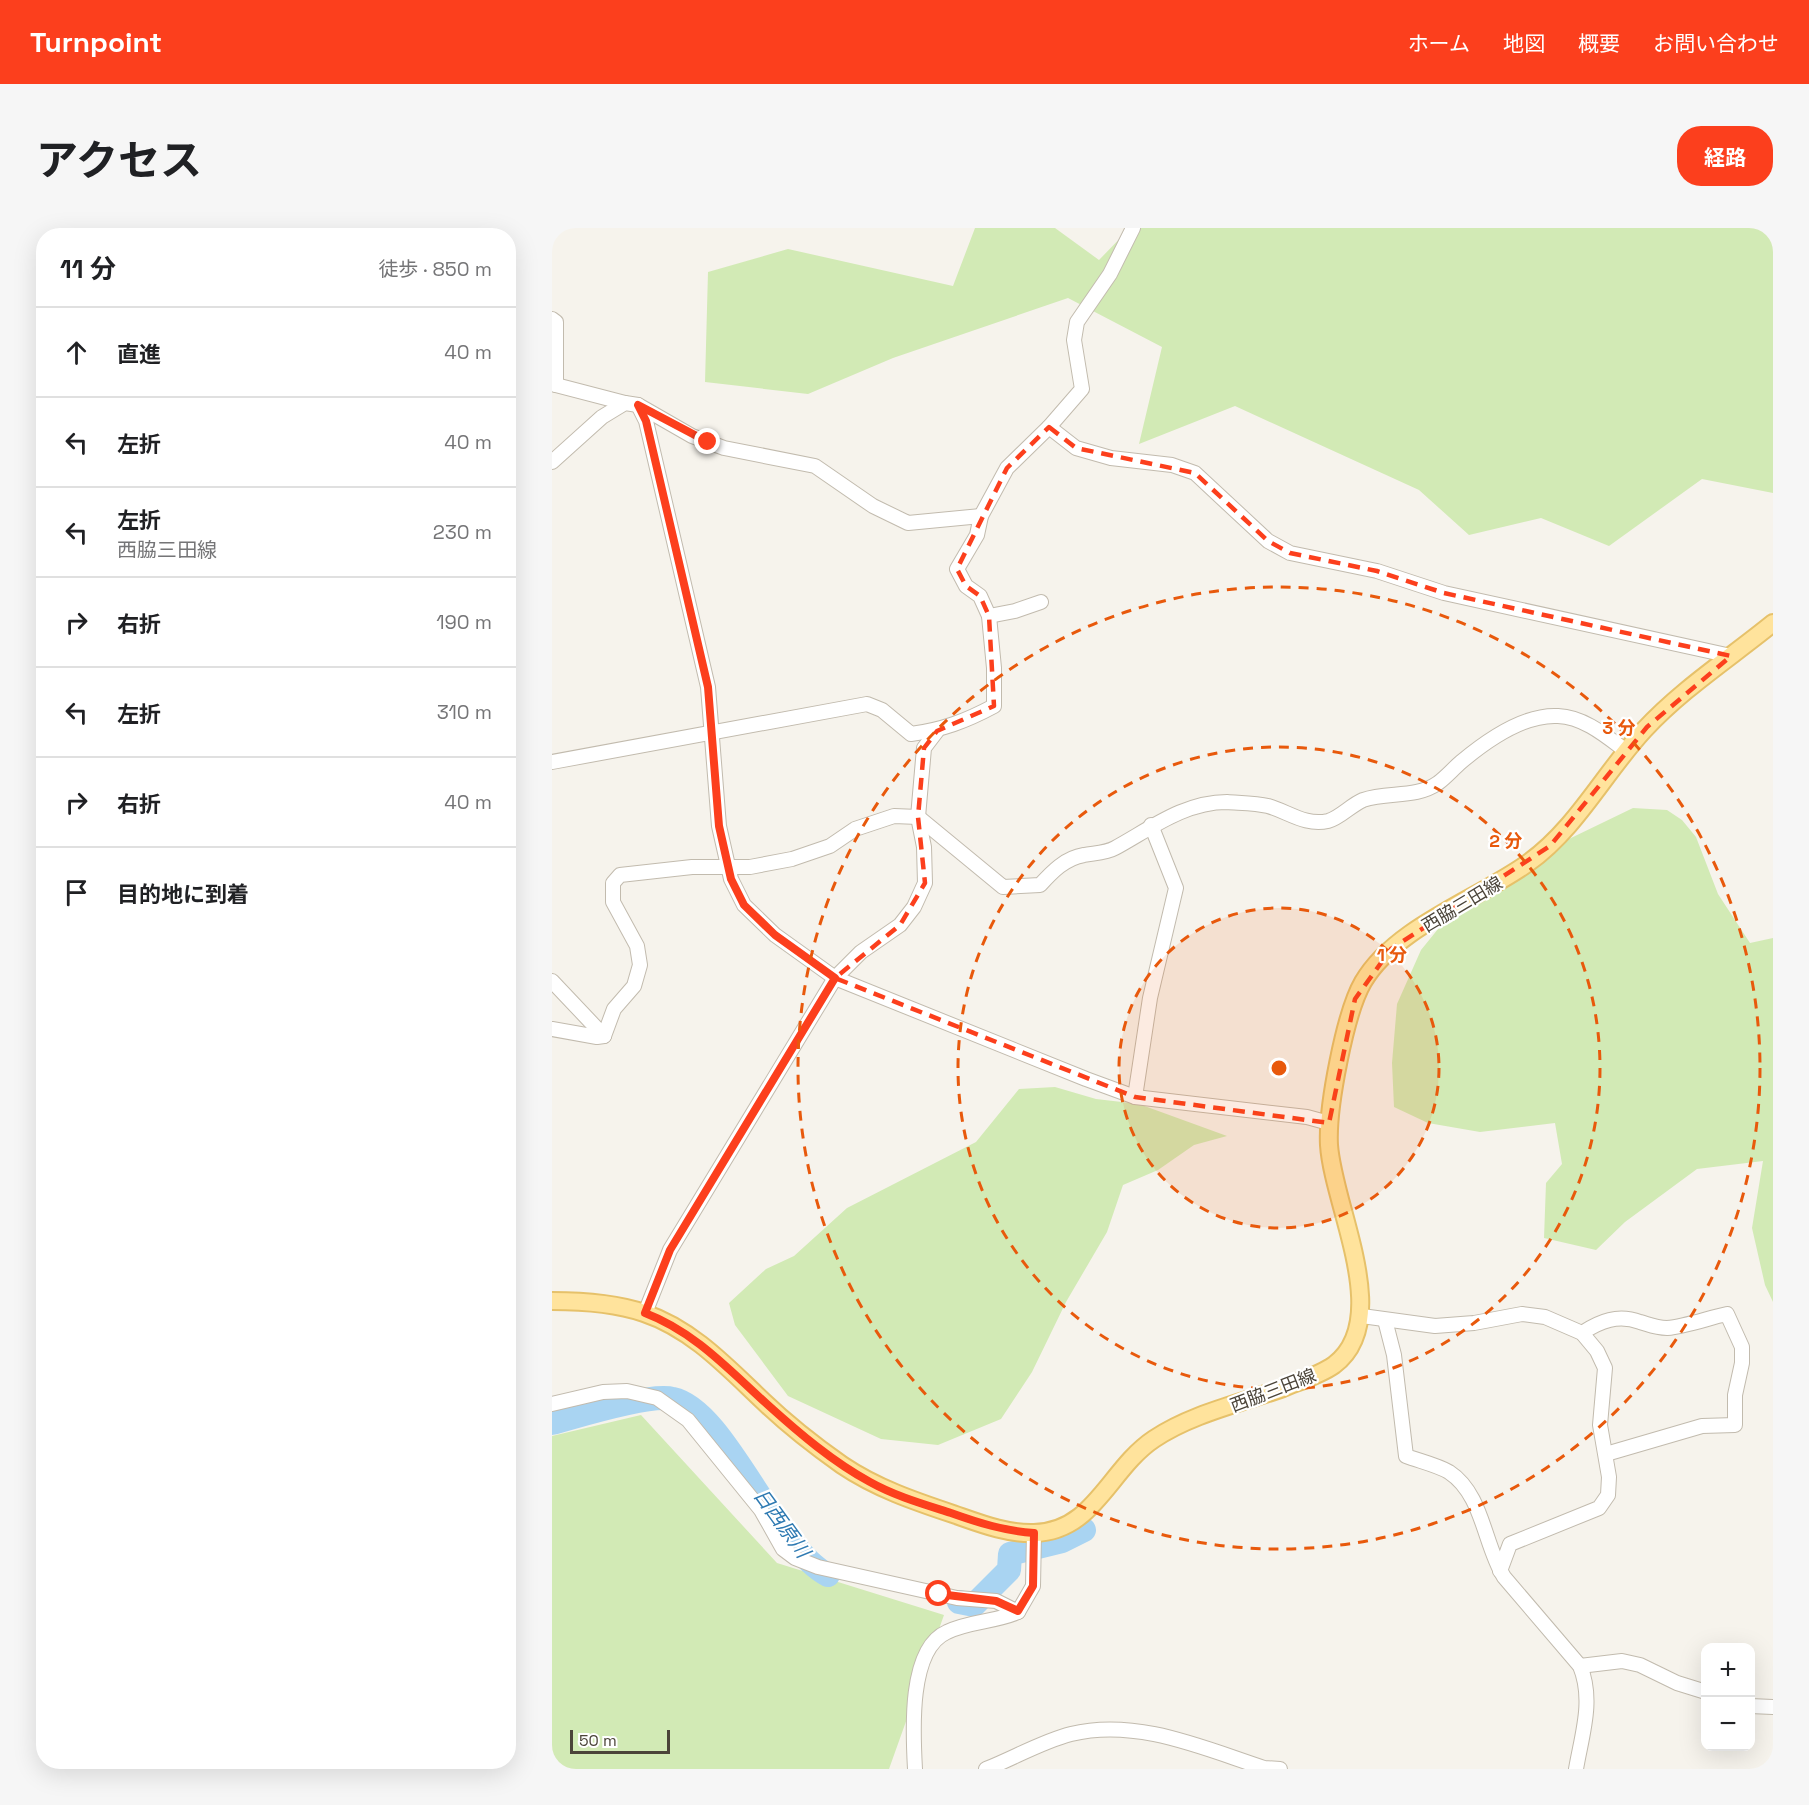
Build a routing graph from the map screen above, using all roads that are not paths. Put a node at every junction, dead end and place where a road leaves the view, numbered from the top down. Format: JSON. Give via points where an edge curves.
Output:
{"nodes":[{"id":1,"x":1132,"y":228,"type":"edge"},
{"id":2,"x":552,"y":319,"type":"edge"},
{"id":3,"x":554,"y":384,"type":"edge"},
{"id":4,"x":632,"y":404,"type":"junction"},
{"id":5,"x":1049,"y":427,"type":"junction"},
{"id":6,"x":552,"y":462,"type":"edge"},
{"id":7,"x":981,"y":516,"type":"junction"},
{"id":8,"x":1041,"y":602,"type":"dead end"},
{"id":9,"x":989,"y":616,"type":"junction"},
{"id":10,"x":1773,"y":623,"type":"edge"},
{"id":11,"x":1731,"y":656,"type":"junction"},
{"id":12,"x":712,"y":731,"type":"junction"},
{"id":13,"x":938,"y":731,"type":"junction"},
{"id":14,"x":1626,"y":751,"type":"junction"},
{"id":15,"x":552,"y":762,"type":"edge"},
{"id":16,"x":918,"y":817,"type":"junction"},
{"id":17,"x":1151,"y":825,"type":"junction"},
{"id":18,"x":728,"y":867,"type":"junction"},
{"id":19,"x":835,"y":978,"type":"junction"},
{"id":20,"x":552,"y":981,"type":"edge"},
{"id":21,"x":552,"y":1029,"type":"edge"},
{"id":22,"x":604,"y":1035,"type":"junction"},
{"id":23,"x":1135,"y":1097,"type":"junction"},
{"id":24,"x":1329,"y":1123,"type":"junction"},
{"id":25,"x":552,"y":1301,"type":"edge"},
{"id":26,"x":645,"y":1313,"type":"junction"},
{"id":27,"x":1362,"y":1316,"type":"junction"},
{"id":28,"x":1385,"y":1320,"type":"junction"},
{"id":29,"x":1582,"y":1333,"type":"junction"},
{"id":30,"x":552,"y":1404,"type":"edge"},
{"id":31,"x":1606,"y":1454,"type":"junction"},
{"id":32,"x":1034,"y":1533,"type":"junction"},
{"id":33,"x":1500,"y":1570,"type":"junction"},
{"id":34,"x":1018,"y":1611,"type":"junction"},
{"id":35,"x":1580,"y":1666,"type":"junction"},
{"id":36,"x":1701,"y":1690,"type":"edge"},
{"id":37,"x":1755,"y":1707,"type":"edge"},
{"id":38,"x":1773,"y":1707,"type":"edge"},
{"id":39,"x":915,"y":1769,"type":"edge"},
{"id":40,"x":986,"y":1769,"type":"edge"},
{"id":41,"x":1280,"y":1769,"type":"edge"},
{"id":42,"x":1576,"y":1769,"type":"edge"}],
"edges":[{"from":1,"to":5,"type":"street","via":[[1110,274],[1077,322],[1074,340],[1082,389]]},
{"from":2,"to":3,"type":"street","via":[[556,322],[558,353]]},
{"from":3,"to":4,"type":"street"},
{"from":4,"to":6,"type":"street","via":[[602,417]]},
{"from":4,"to":7,"type":"street","via":[[724,448],[815,466],[873,506],[908,523]]},
{"from":4,"to":12,"type":"street","via":[[646,421],[708,687]]},
{"from":5,"to":7,"type":"street","via":[[1007,468]]},
{"from":5,"to":11,"type":"street","via":[[1076,448],[1111,458],[1172,465],[1195,473],[1268,541],[1290,553],[1377,571],[1444,593]]},
{"from":7,"to":9,"type":"street","via":[[977,535],[957,569],[966,586],[980,596]]},
{"from":8,"to":9,"type":"street"},
{"from":9,"to":13,"type":"street","via":[[994,706],[966,722]]},
{"from":10,"to":11,"type":"main road","name":"西脇三田線"},
{"from":11,"to":14,"type":"main road","name":"西脇三田線","via":[[1682,694]]},
{"from":12,"to":13,"type":"street","via":[[867,704],[882,710],[911,734]]},
{"from":12,"to":15,"type":"street"},
{"from":12,"to":18,"type":"street","via":[[719,826]]},
{"from":13,"to":16,"type":"street","via":[[924,748]]},
{"from":14,"to":17,"type":"street","via":[[1581,722],[1558,716],[1536,719],[1500,734],[1422,792],[1365,800],[1331,820],[1301,820],[1266,806],[1224,802],[1183,811]]},
{"from":14,"to":24,"type":"main road","name":"西脇三田線","via":[[1550,846],[1417,931],[1375,965],[1363,982],[1351,1013]]},
{"from":16,"to":17,"type":"street","via":[[1003,887],[1023,888],[1040,885],[1055,868],[1080,855],[1112,850]]},
{"from":16,"to":18,"type":"street","via":[[894,816],[855,829],[830,846],[792,859]]},
{"from":16,"to":19,"type":"street","via":[[925,883],[915,907],[900,925],[861,952]]},
{"from":17,"to":23,"type":"street","via":[[1176,888],[1150,998]]},
{"from":18,"to":19,"type":"street","via":[[744,905],[775,935]]},
{"from":18,"to":22,"type":"street","via":[[620,876],[613,883],[613,902],[637,946],[640,965],[634,986],[614,1009]]},
{"from":19,"to":23,"type":"street"},
{"from":19,"to":26,"type":"street","via":[[670,1250]]},
{"from":20,"to":22,"type":"street"},
{"from":21,"to":22,"type":"street"},
{"from":23,"to":24,"type":"street","via":[[1307,1117]]},
{"from":24,"to":27,"type":"main road","name":"西脇三田線","via":[[1332,1174],[1361,1289]]},
{"from":25,"to":26,"type":"main road","name":"西脇三田線","via":[[592,1303]]},
{"from":26,"to":32,"type":"main road","name":"西脇三田線","via":[[691,1336],[791,1425],[870,1482],[903,1498],[985,1525]]},
{"from":27,"to":28,"type":"street"},
{"from":27,"to":32,"type":"main road","name":"西脇三田線","via":[[1359,1332],[1348,1352],[1332,1366],[1154,1439],[1132,1457],[1087,1513],[1056,1530]]},
{"from":28,"to":29,"type":"street","via":[[1436,1326],[1522,1314],[1545,1317]]},
{"from":28,"to":33,"type":"street","via":[[1394,1355],[1406,1456],[1449,1472],[1468,1492]]},
{"from":29,"to":31,"type":"street","via":[[1605,1368],[1600,1425]]},
{"from":29,"to":31,"type":"street","via":[[1612,1319],[1669,1328],[1727,1314],[1742,1347],[1735,1425],[1702,1426]]},
{"from":30,"to":34,"type":"street","via":[[603,1392],[627,1391],[657,1398],[688,1420],[761,1510],[783,1549],[795,1558],[818,1567],[957,1598],[996,1601]]},
{"from":31,"to":33,"type":"street","via":[[1608,1495],[1599,1508],[1510,1544]]},
{"from":32,"to":34,"type":"street","via":[[1033,1586]]},
{"from":33,"to":35,"type":"street"},
{"from":34,"to":39,"type":"street","via":[[947,1631],[931,1642],[922,1659],[913,1729]]},
{"from":35,"to":36,"type":"street","via":[[1622,1661]]},
{"from":35,"to":42,"type":"street","via":[[1587,1683],[1588,1701]]},
{"from":37,"to":38,"type":"street"},
{"from":40,"to":41,"type":"street","via":[[1070,1734],[1103,1729],[1155,1733],[1264,1768]]}]}
